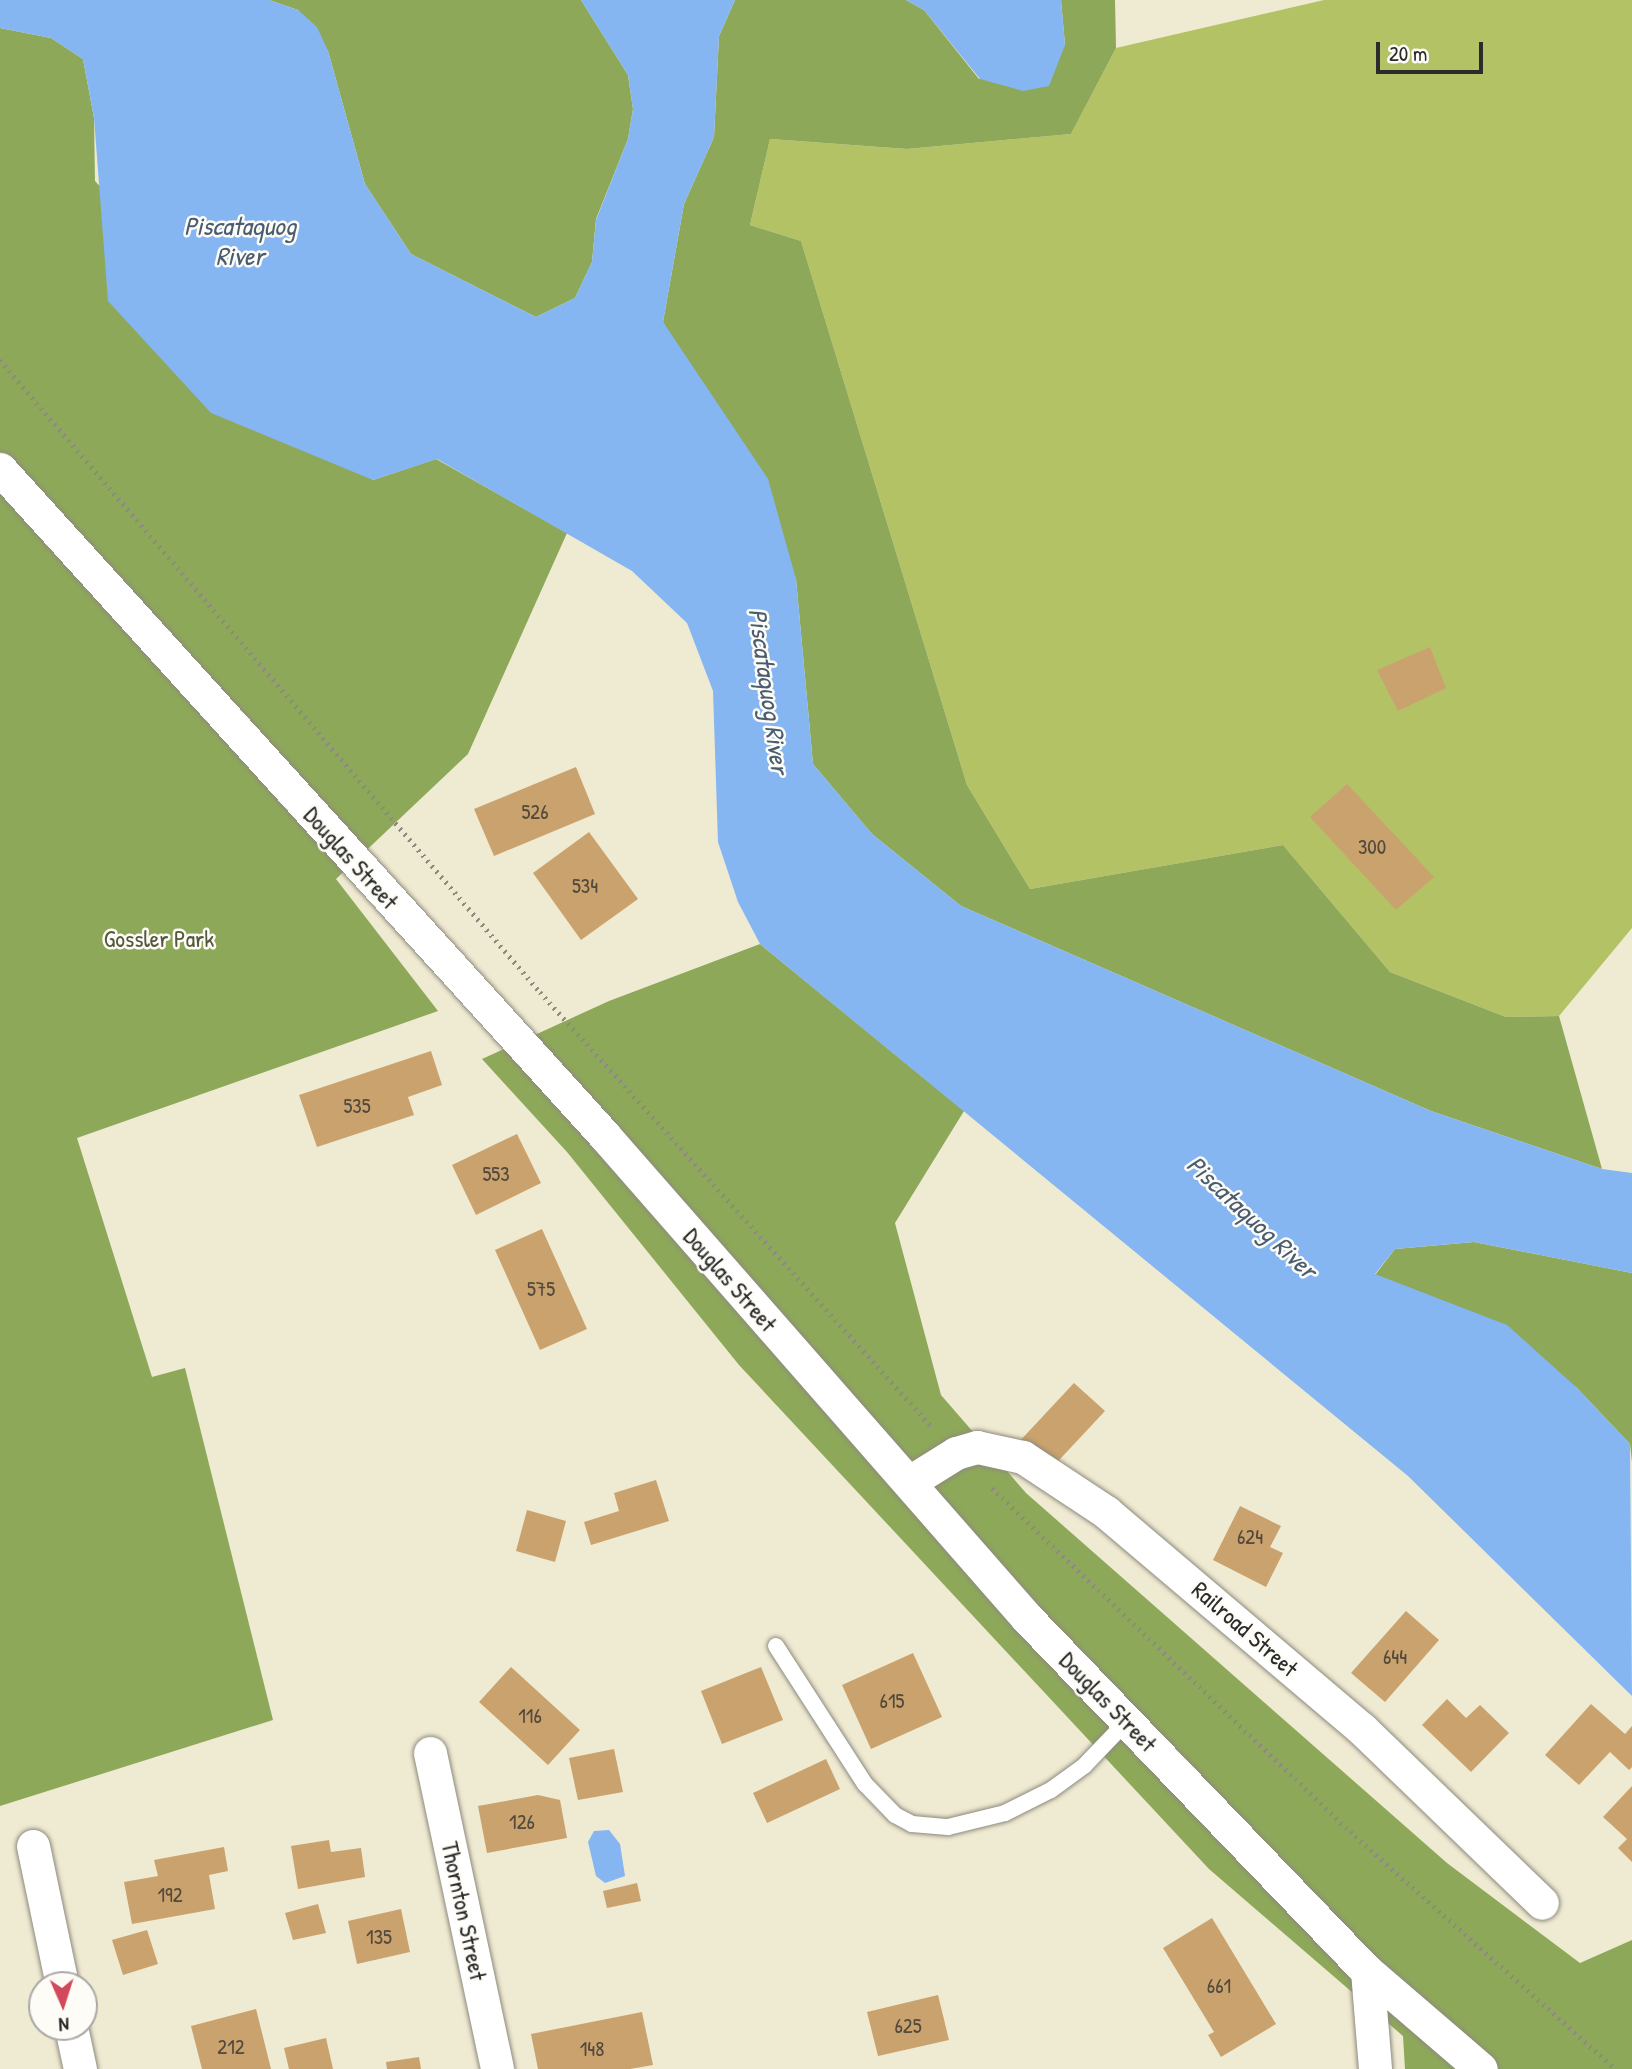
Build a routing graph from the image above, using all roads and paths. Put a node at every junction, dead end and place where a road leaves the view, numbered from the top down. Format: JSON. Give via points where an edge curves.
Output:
{"nodes":[{"id":1,"x":0,"y":360,"type":"edge"},
{"id":2,"x":0,"y":469,"type":"edge"},
{"id":3,"x":956,"y":1453,"type":"junction"},
{"id":4,"x":911,"y":1481,"type":"junction"},
{"id":5,"x":776,"y":1646,"type":"dead end"},
{"id":6,"x":1127,"y":1721,"type":"junction"},
{"id":7,"x":430,"y":1753,"type":"dead end"},
{"id":8,"x":33,"y":1846,"type":"dead end"},
{"id":9,"x":1542,"y":1903,"type":"dead end"},
{"id":10,"x":59,"y":1971,"type":"edge"},
{"id":11,"x":1367,"y":1971,"type":"junction"},
{"id":12,"x":74,"y":2041,"type":"edge"},
{"id":13,"x":80,"y":2069,"type":"edge"},
{"id":14,"x":497,"y":2069,"type":"edge"},
{"id":15,"x":1375,"y":2069,"type":"edge"},
{"id":16,"x":1481,"y":2069,"type":"edge"},
{"id":17,"x":1616,"y":2069,"type":"edge"}],
"edges":[{"from":1,"to":3,"type":"path","via":[[540,992]]},
{"from":2,"to":4,"type":"street","name":"Douglas Street"},
{"from":3,"to":4,"type":"street","name":"Railroad Street"},
{"from":3,"to":9,"type":"street","name":"Railroad Street","via":[[977,1447],[1023,1457],[1106,1512],[1362,1730]]},
{"from":3,"to":17,"type":"path","via":[[1355,1836]]},
{"from":4,"to":6,"type":"street","name":"Douglas Street","via":[[1027,1618]]},
{"from":5,"to":6,"type":"lane","via":[[865,1784],[895,1815],[912,1824],[948,1826],[1005,1813],[1051,1790],[1084,1766]]},
{"from":6,"to":11,"type":"street","name":"Douglas Street"},
{"from":7,"to":14,"type":"street","name":"Thornton Street"},
{"from":8,"to":10,"type":"street"},
{"from":11,"to":15,"type":"street"},
{"from":11,"to":16,"type":"street","name":"Douglas Street"},
{"from":12,"to":13,"type":"street"}]}
